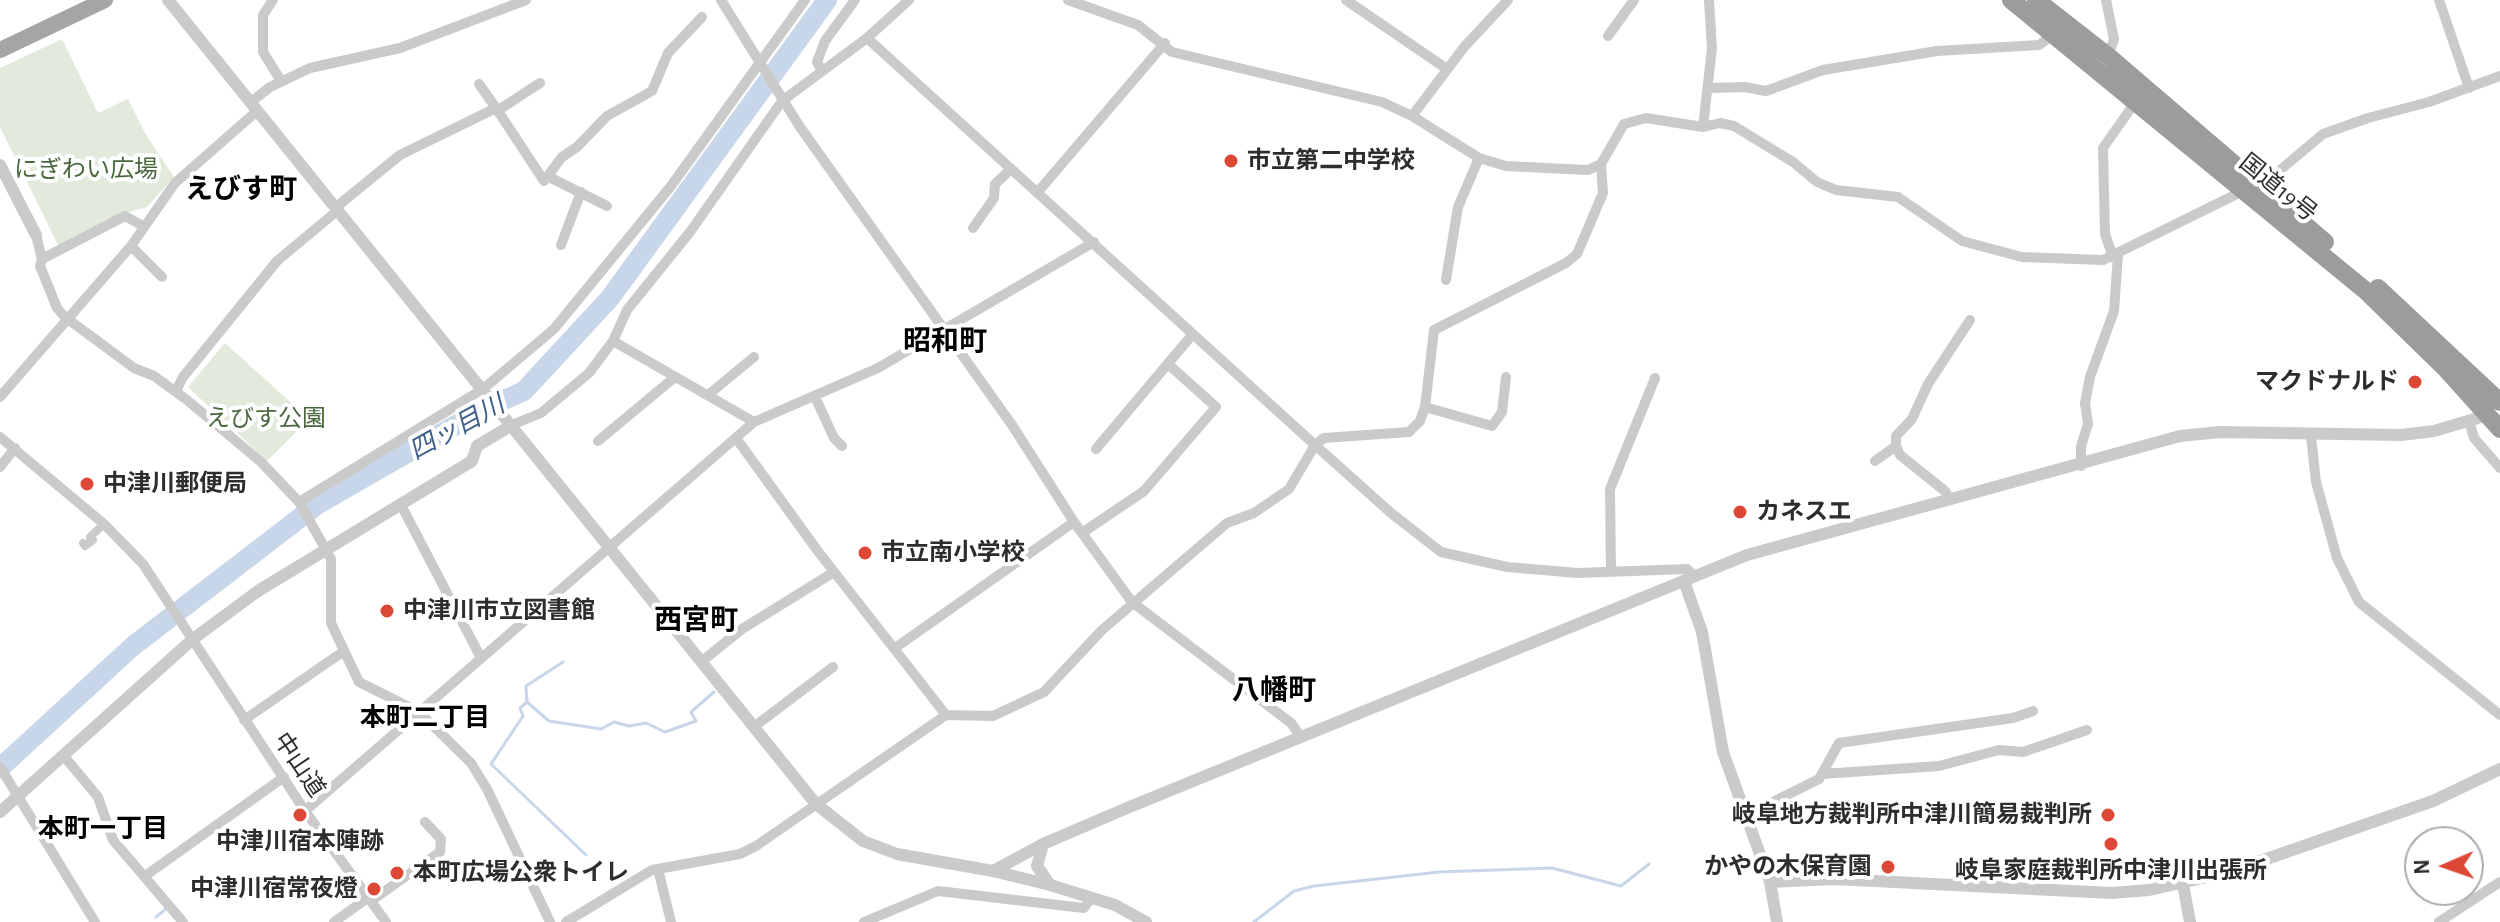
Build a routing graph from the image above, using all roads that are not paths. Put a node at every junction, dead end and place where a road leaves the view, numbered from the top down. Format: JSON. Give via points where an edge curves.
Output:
{"nodes":[{"id":1,"x":105,"y":0,"type":"edge"},
{"id":2,"x":168,"y":0,"type":"edge"},
{"id":3,"x":273,"y":0,"type":"edge"},
{"id":4,"x":526,"y":0,"type":"edge"},
{"id":5,"x":721,"y":0,"type":"edge"},
{"id":6,"x":805,"y":0,"type":"edge"},
{"id":7,"x":855,"y":0,"type":"edge"},
{"id":8,"x":909,"y":0,"type":"edge"},
{"id":9,"x":1346,"y":0,"type":"edge"},
{"id":10,"x":1508,"y":0,"type":"edge"},
{"id":11,"x":1634,"y":0,"type":"edge"},
{"id":12,"x":1709,"y":0,"type":"edge"},
{"id":13,"x":2011,"y":0,"type":"edge"},
{"id":14,"x":2036,"y":0,"type":"edge"},
{"id":15,"x":2106,"y":0,"type":"edge"},
{"id":16,"x":2439,"y":0,"type":"edge"},
{"id":17,"x":1072,"y":1,"type":"edge"},
{"id":18,"x":702,"y":17,"type":"dead end"},
{"id":19,"x":2055,"y":33,"type":"junction"},
{"id":20,"x":1608,"y":36,"type":"dead end"},
{"id":21,"x":867,"y":38,"type":"junction"},
{"id":22,"x":1165,"y":43,"type":"junction"},
{"id":23,"x":0,"y":50,"type":"edge"},
{"id":24,"x":2108,"y":56,"type":"junction"},
{"id":25,"x":760,"y":64,"type":"junction"},
{"id":26,"x":1447,"y":69,"type":"junction"},
{"id":27,"x":822,"y":71,"type":"junction"},
{"id":28,"x":2500,"y":76,"type":"edge"},
{"id":29,"x":281,"y":81,"type":"junction"},
{"id":30,"x":540,"y":83,"type":"dead end"},
{"id":31,"x":479,"y":84,"type":"dead end"},
{"id":32,"x":1709,"y":88,"type":"junction"},
{"id":33,"x":2469,"y":88,"type":"junction"},
{"id":34,"x":782,"y":101,"type":"junction"},
{"id":35,"x":2136,"y":101,"type":"junction"},
{"id":36,"x":254,"y":106,"type":"junction"},
{"id":37,"x":497,"y":110,"type":"junction"},
{"id":38,"x":1412,"y":116,"type":"junction"},
{"id":39,"x":1703,"y":127,"type":"junction"},
{"id":40,"x":1479,"y":158,"type":"junction"},
{"id":41,"x":1601,"y":164,"type":"junction"},
{"id":42,"x":0,"y":165,"type":"edge"},
{"id":43,"x":1011,"y":169,"type":"junction"},
{"id":44,"x":549,"y":177,"type":"junction"},
{"id":45,"x":2252,"y":189,"type":"junction"},
{"id":46,"x":581,"y":192,"type":"junction"},
{"id":47,"x":1037,"y":193,"type":"junction"},
{"id":48,"x":607,"y":206,"type":"dead end"},
{"id":49,"x":336,"y":209,"type":"junction"},
{"id":50,"x":143,"y":226,"type":"junction"},
{"id":51,"x":973,"y":228,"type":"dead end"},
{"id":52,"x":36,"y":235,"type":"joint"},
{"id":53,"x":1094,"y":242,"type":"junction"},
{"id":54,"x":561,"y":245,"type":"dead end"},
{"id":55,"x":131,"y":246,"type":"junction"},
{"id":56,"x":2116,"y":256,"type":"junction"},
{"id":57,"x":42,"y":259,"type":"junction"},
{"id":58,"x":162,"y":277,"type":"dead end"},
{"id":59,"x":1446,"y":280,"type":"dead end"},
{"id":60,"x":65,"y":317,"type":"junction"},
{"id":61,"x":1970,"y":320,"type":"dead end"},
{"id":62,"x":943,"y":329,"type":"junction"},
{"id":63,"x":1192,"y":335,"type":"junction"},
{"id":64,"x":613,"y":341,"type":"junction"},
{"id":65,"x":754,"y":357,"type":"dead end"},
{"id":66,"x":1168,"y":364,"type":"junction"},
{"id":67,"x":675,"y":377,"type":"junction"},
{"id":68,"x":1506,"y":377,"type":"dead end"},
{"id":69,"x":1655,"y":378,"type":"dead end"},
{"id":70,"x":176,"y":391,"type":"junction"},
{"id":71,"x":485,"y":392,"type":"junction"},
{"id":72,"x":708,"y":395,"type":"junction"},
{"id":73,"x":0,"y":397,"type":"edge"},
{"id":74,"x":815,"y":397,"type":"junction"},
{"id":75,"x":1425,"y":407,"type":"junction"},
{"id":76,"x":2497,"y":414,"type":"edge"},
{"id":77,"x":2469,"y":421,"type":"junction"},
{"id":78,"x":509,"y":422,"type":"junction"},
{"id":79,"x":754,"y":422,"type":"junction"},
{"id":80,"x":2311,"y":436,"type":"junction"},
{"id":81,"x":0,"y":437,"type":"edge"},
{"id":82,"x":736,"y":438,"type":"junction"},
{"id":83,"x":598,"y":441,"type":"dead end"},
{"id":84,"x":1315,"y":445,"type":"junction"},
{"id":85,"x":842,"y":446,"type":"dead end"},
{"id":86,"x":1896,"y":446,"type":"junction"},
{"id":87,"x":15,"y":448,"type":"junction"},
{"id":88,"x":1096,"y":449,"type":"dead end"},
{"id":89,"x":1875,"y":461,"type":"dead end"},
{"id":90,"x":2081,"y":466,"type":"junction"},
{"id":91,"x":0,"y":467,"type":"edge"},
{"id":92,"x":2500,"y":468,"type":"edge"},
{"id":93,"x":1950,"y":500,"type":"junction"},
{"id":94,"x":300,"y":504,"type":"junction"},
{"id":95,"x":401,"y":505,"type":"junction"},
{"id":96,"x":1074,"y":522,"type":"junction"},
{"id":97,"x":104,"y":524,"type":"junction"},
{"id":98,"x":1082,"y":533,"type":"junction"},
{"id":99,"x":83,"y":543,"type":"dead end"},
{"id":100,"x":610,"y":547,"type":"junction"},
{"id":101,"x":326,"y":549,"type":"junction"},
{"id":102,"x":1611,"y":571,"type":"junction"},
{"id":103,"x":834,"y":572,"type":"junction"},
{"id":104,"x":1690,"y":578,"type":"junction"},
{"id":105,"x":1132,"y":602,"type":"junction"},
{"id":106,"x":193,"y":639,"type":"junction"},
{"id":107,"x":895,"y":648,"type":"junction"},
{"id":108,"x":344,"y":651,"type":"junction"},
{"id":109,"x":481,"y":658,"type":"junction"},
{"id":110,"x":701,"y":662,"type":"junction"},
{"id":111,"x":833,"y":667,"type":"dead end"},
{"id":112,"x":2033,"y":711,"type":"dead end"},
{"id":113,"x":419,"y":712,"type":"junction"},
{"id":114,"x":946,"y":715,"type":"junction"},
{"id":115,"x":2500,"y":715,"type":"edge"},
{"id":116,"x":244,"y":720,"type":"junction"},
{"id":117,"x":755,"y":726,"type":"junction"},
{"id":118,"x":2087,"y":730,"type":"dead end"},
{"id":119,"x":1301,"y":737,"type":"junction"},
{"id":120,"x":63,"y":755,"type":"junction"},
{"id":121,"x":0,"y":767,"type":"edge"},
{"id":122,"x":2500,"y":769,"type":"edge"},
{"id":123,"x":1822,"y":774,"type":"junction"},
{"id":124,"x":284,"y":777,"type":"junction"},
{"id":125,"x":18,"y":795,"type":"junction"},
{"id":126,"x":816,"y":804,"type":"junction"},
{"id":127,"x":305,"y":811,"type":"junction"},
{"id":128,"x":0,"y":812,"type":"edge"},
{"id":129,"x":1753,"y":812,"type":"dead end"},
{"id":130,"x":425,"y":822,"type":"dead end"},
{"id":131,"x":1043,"y":844,"type":"junction"},
{"id":132,"x":658,"y":869,"type":"junction"},
{"id":133,"x":993,"y":871,"type":"junction"},
{"id":134,"x":145,"y":876,"type":"junction"},
{"id":135,"x":1770,"y":882,"type":"junction"},
{"id":136,"x":2500,"y":882,"type":"edge"},
{"id":137,"x":2183,"y":884,"type":"junction"},
{"id":138,"x":1050,"y":885,"type":"junction"},
{"id":139,"x":1091,"y":898,"type":"junction"},
{"id":140,"x":370,"y":899,"type":"junction"},
{"id":141,"x":95,"y":922,"type":"edge"},
{"id":142,"x":183,"y":922,"type":"edge"},
{"id":143,"x":334,"y":922,"type":"edge"},
{"id":144,"x":386,"y":922,"type":"edge"},
{"id":145,"x":550,"y":922,"type":"edge"},
{"id":146,"x":566,"y":922,"type":"edge"},
{"id":147,"x":671,"y":922,"type":"edge"},
{"id":148,"x":864,"y":922,"type":"edge"},
{"id":149,"x":1146,"y":922,"type":"edge"},
{"id":150,"x":1777,"y":922,"type":"edge"},
{"id":151,"x":2190,"y":922,"type":"edge"},
{"id":152,"x":2439,"y":922,"type":"edge"}],
"edges":[{"from":1,"to":23,"type":"main road"},
{"from":2,"to":36,"type":"street"},
{"from":3,"to":29,"type":"street","via":[[263,15],[263,52]]},
{"from":4,"to":29,"type":"street","via":[[400,48],[321,65]]},
{"from":5,"to":25,"type":"street"},
{"from":6,"to":25,"type":"street"},
{"from":7,"to":27,"type":"street","via":[[825,41],[817,62]]},
{"from":8,"to":21,"type":"street"},
{"from":9,"to":26,"type":"street"},
{"from":10,"to":26,"type":"street"},
{"from":11,"to":20,"type":"street"},
{"from":12,"to":32,"type":"street"},
{"from":13,"to":19,"type":"highway","name":"国道19号"},
{"from":14,"to":24,"type":"highway","name":"国道19号"},
{"from":15,"to":24,"type":"street","via":[[2114,39]]},
{"from":16,"to":33,"type":"street"},
{"from":17,"to":22,"type":"street","via":[[1138,25]]},
{"from":18,"to":44,"type":"street","via":[[668,53],[652,91],[607,116],[562,157]]},
{"from":19,"to":32,"type":"street","via":[[2039,45],[1937,51],[1823,70],[1766,91]]},
{"from":19,"to":35,"type":"highway","name":"国道19号"},
{"from":21,"to":27,"type":"street"},
{"from":21,"to":43,"type":"street"},
{"from":22,"to":38,"type":"street","via":[[1172,52],[1355,94]]},
{"from":22,"to":47,"type":"street"},
{"from":24,"to":45,"type":"highway","name":"国道19号"},
{"from":25,"to":34,"type":"street"},
{"from":25,"to":71,"type":"street","via":[[663,197],[562,319]]},
{"from":26,"to":38,"type":"street"},
{"from":27,"to":34,"type":"street"},
{"from":28,"to":33,"type":"street"},
{"from":29,"to":36,"type":"street"},
{"from":30,"to":37,"type":"street"},
{"from":31,"to":37,"type":"street"},
{"from":32,"to":39,"type":"street"},
{"from":33,"to":45,"type":"street","via":[[2323,134]]},
{"from":34,"to":62,"type":"street"},
{"from":34,"to":64,"type":"street","via":[[690,232],[627,310]]},
{"from":35,"to":45,"type":"highway","name":"国道19号"},
{"from":35,"to":56,"type":"street","via":[[2103,148],[2105,234]]},
{"from":36,"to":49,"type":"street"},
{"from":36,"to":50,"type":"street","via":[[175,183]]},
{"from":37,"to":44,"type":"street","via":[[544,181]]},
{"from":37,"to":49,"type":"street","via":[[400,155]]},
{"from":38,"to":40,"type":"street"},
{"from":39,"to":41,"type":"street","via":[[1646,118],[1624,124]]},
{"from":39,"to":56,"type":"street","via":[[1720,123],[1746,131],[1836,190],[1898,197],[1971,246],[2068,261]]},
{"from":40,"to":41,"type":"street","via":[[1506,166],[1588,170]]},
{"from":40,"to":59,"type":"street","via":[[1458,207]]},
{"from":41,"to":75,"type":"street","via":[[1603,193],[1577,254],[1434,330]]},
{"from":42,"to":52,"type":"street"},
{"from":43,"to":47,"type":"street"},
{"from":43,"to":51,"type":"street","via":[[995,184],[994,198]]},
{"from":44,"to":46,"type":"street"},
{"from":45,"to":56,"type":"street"},
{"from":45,"to":76,"type":"highway","name":"国道19号","via":[[2424,327]]},
{"from":46,"to":48,"type":"street"},
{"from":46,"to":54,"type":"street"},
{"from":47,"to":53,"type":"street"},
{"from":49,"to":70,"type":"street","via":[[277,261]]},
{"from":49,"to":71,"type":"street"},
{"from":50,"to":55,"type":"street"},
{"from":50,"to":57,"type":"street","via":[[125,216]]},
{"from":52,"to":57,"type":"street"},
{"from":53,"to":62,"type":"street"},
{"from":53,"to":63,"type":"street"},
{"from":55,"to":58,"type":"street"},
{"from":55,"to":60,"type":"street"},
{"from":56,"to":90,"type":"street","via":[[2114,311],[2090,377]]},
{"from":57,"to":60,"type":"street","via":[[40,266]]},
{"from":60,"to":70,"type":"street","via":[[134,368]]},
{"from":60,"to":73,"type":"street"},
{"from":61,"to":86,"type":"street","via":[[1912,419],[1896,436]]},
{"from":62,"to":74,"type":"street"},
{"from":62,"to":96,"type":"street"},
{"from":63,"to":66,"type":"street"},
{"from":63,"to":84,"type":"street"},
{"from":64,"to":67,"type":"street"},
{"from":64,"to":78,"type":"street","via":[[577,383],[541,413]]},
{"from":65,"to":72,"type":"street"},
{"from":66,"to":88,"type":"street"},
{"from":66,"to":98,"type":"street","via":[[1216,407],[1144,491]]},
{"from":67,"to":72,"type":"street"},
{"from":67,"to":83,"type":"street"},
{"from":68,"to":75,"type":"street","via":[[1502,412],[1492,426]]},
{"from":69,"to":102,"type":"street","via":[[1610,489]]},
{"from":70,"to":94,"type":"street","via":[[261,462]]},
{"from":71,"to":78,"type":"street"},
{"from":71,"to":94,"type":"street"},
{"from":72,"to":79,"type":"street"},
{"from":74,"to":79,"type":"street"},
{"from":74,"to":85,"type":"street"},
{"from":75,"to":84,"type":"street","via":[[1409,432],[1324,438]]},
{"from":76,"to":77,"type":"street"},
{"from":77,"to":80,"type":"street","via":[[2401,435]]},
{"from":77,"to":92,"type":"street","via":[[2474,438]]},
{"from":78,"to":95,"type":"street","via":[[477,446],[472,461]]},
{"from":78,"to":100,"type":"street"},
{"from":79,"to":82,"type":"street"},
{"from":80,"to":90,"type":"street","via":[[2202,433]]},
{"from":80,"to":115,"type":"street","via":[[2316,482],[2337,558],[2359,602]]},
{"from":81,"to":87,"type":"street"},
{"from":82,"to":100,"type":"street"},
{"from":82,"to":103,"type":"street"},
{"from":84,"to":102,"type":"street","via":[[1441,552],[1507,567]]},
{"from":84,"to":105,"type":"street","via":[[1289,489],[1254,513],[1227,523]]},
{"from":86,"to":89,"type":"street"},
{"from":86,"to":93,"type":"street"},
{"from":87,"to":91,"type":"street"},
{"from":87,"to":97,"type":"street"},
{"from":90,"to":93,"type":"street"},
{"from":93,"to":104,"type":"street","via":[[1747,555]]},
{"from":94,"to":101,"type":"street"},
{"from":95,"to":101,"type":"street"},
{"from":95,"to":109,"type":"street"},
{"from":96,"to":98,"type":"street"},
{"from":96,"to":107,"type":"street"},
{"from":97,"to":99,"type":"street","via":[[90,537],[93,540]]},
{"from":97,"to":106,"type":"street","name":"中山道","via":[[143,564]]},
{"from":98,"to":105,"type":"street"},
{"from":100,"to":109,"type":"street"},
{"from":100,"to":110,"type":"street"},
{"from":101,"to":106,"type":"street"},
{"from":101,"to":108,"type":"street","via":[[333,567],[331,623]]},
{"from":102,"to":104,"type":"street","via":[[1687,569]]},
{"from":103,"to":107,"type":"street"},
{"from":103,"to":110,"type":"street","via":[[742,629]]},
{"from":104,"to":119,"type":"street"},
{"from":104,"to":135,"type":"street","via":[[1723,752]]},
{"from":105,"to":114,"type":"street","via":[[1044,692],[993,716]]},
{"from":105,"to":119,"type":"street","via":[[1291,723]]},
{"from":106,"to":116,"type":"street","name":"中山道"},
{"from":106,"to":120,"type":"street"},
{"from":107,"to":114,"type":"street"},
{"from":108,"to":113,"type":"street","via":[[359,682]]},
{"from":108,"to":116,"type":"street"},
{"from":109,"to":113,"type":"street"},
{"from":110,"to":117,"type":"street"},
{"from":111,"to":117,"type":"street"},
{"from":112,"to":123,"type":"street","via":[[1849,740],[1836,746]]},
{"from":113,"to":127,"type":"street"},
{"from":113,"to":145,"type":"street","via":[[455,745],[487,789]]},
{"from":114,"to":126,"type":"street"},
{"from":116,"to":124,"type":"street","name":"中山道"},
{"from":117,"to":126,"type":"street"},
{"from":118,"to":123,"type":"street","via":[[2023,752],[1999,750],[1939,766]]},
{"from":119,"to":131,"type":"street"},
{"from":120,"to":125,"type":"street"},
{"from":120,"to":134,"type":"street","via":[[98,797],[113,840]]},
{"from":121,"to":125,"type":"street"},
{"from":122,"to":137,"type":"street","via":[[2433,801]]},
{"from":123,"to":129,"type":"street","via":[[1814,783]]},
{"from":124,"to":127,"type":"street","name":"中山道"},
{"from":124,"to":134,"type":"street"},
{"from":125,"to":128,"type":"street"},
{"from":125,"to":141,"type":"street"},
{"from":126,"to":132,"type":"street","via":[[740,854]]},
{"from":126,"to":133,"type":"street","via":[[863,841],[897,854]]},
{"from":127,"to":140,"type":"street","name":"中山道"},
{"from":130,"to":140,"type":"street","via":[[441,839],[440,852]]},
{"from":131,"to":133,"type":"street"},
{"from":131,"to":138,"type":"street","via":[[1037,866]]},
{"from":132,"to":146,"type":"street"},
{"from":132,"to":147,"type":"street"},
{"from":133,"to":138,"type":"street"},
{"from":134,"to":142,"type":"street"},
{"from":135,"to":137,"type":"street","via":[[1835,879],[2111,893]]},
{"from":135,"to":150,"type":"street"},
{"from":136,"to":152,"type":"street"},
{"from":137,"to":151,"type":"street"},
{"from":138,"to":139,"type":"street"},
{"from":139,"to":148,"type":"street","via":[[1084,908],[938,891]]},
{"from":139,"to":149,"type":"street"},
{"from":140,"to":143,"type":"street"},
{"from":140,"to":144,"type":"street","name":"中山道"}]}
